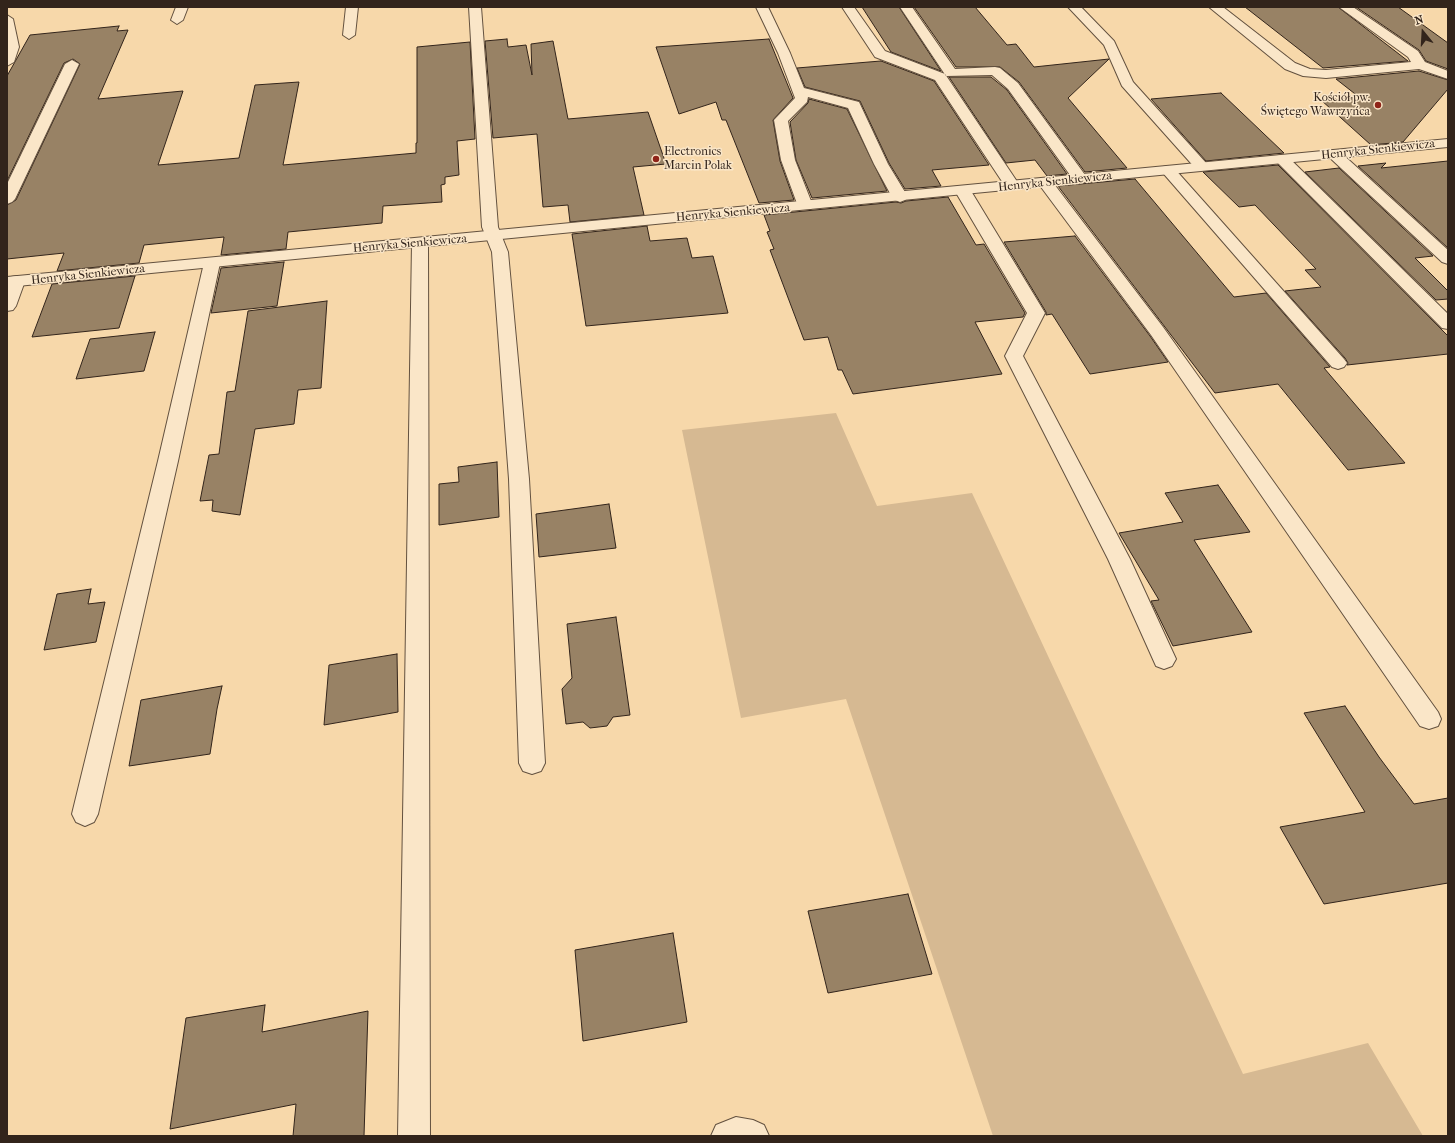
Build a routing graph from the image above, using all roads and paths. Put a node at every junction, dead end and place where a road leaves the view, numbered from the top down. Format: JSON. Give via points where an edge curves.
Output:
{"nodes":[{"id":1,"x":182,"y":7,"type":"edge"},
{"id":2,"x":352,"y":7,"type":"edge"},
{"id":3,"x":475,"y":7,"type":"edge"},
{"id":4,"x":762,"y":7,"type":"edge"},
{"id":5,"x":848,"y":7,"type":"edge"},
{"id":6,"x":906,"y":7,"type":"edge"},
{"id":7,"x":1074,"y":7,"type":"edge"},
{"id":8,"x":1215,"y":7,"type":"edge"},
{"id":9,"x":1346,"y":7,"type":"edge"},
{"id":10,"x":7,"y":19,"type":"edge"},
{"id":11,"x":177,"y":20,"type":"dead end"},
{"id":12,"x":349,"y":35,"type":"dead end"},
{"id":13,"x":7,"y":62,"type":"edge"},
{"id":14,"x":72,"y":64,"type":"dead end"},
{"id":15,"x":1420,"y":65,"type":"junction"},
{"id":16,"x":1448,"y":75,"type":"edge"},
{"id":17,"x":798,"y":90,"type":"junction"},
{"id":18,"x":1448,"y":143,"type":"edge"},
{"id":19,"x":1334,"y":154,"type":"junction"},
{"id":20,"x":1282,"y":159,"type":"junction"},
{"id":21,"x":1202,"y":167,"type":"junction"},
{"id":22,"x":1168,"y":170,"type":"junction"},
{"id":23,"x":1080,"y":179,"type":"junction"},
{"id":24,"x":1046,"y":182,"type":"junction"},
{"id":25,"x":1012,"y":186,"type":"junction"},
{"id":26,"x":963,"y":191,"type":"junction"},
{"id":27,"x":900,"y":197,"type":"junction"},
{"id":28,"x":7,"y":199,"type":"edge"},
{"id":29,"x":805,"y":206,"type":"junction"},
{"id":30,"x":495,"y":236,"type":"junction"},
{"id":31,"x":420,"y":243,"type":"junction"},
{"id":32,"x":1448,"y":259,"type":"edge"},
{"id":33,"x":212,"y":262,"type":"junction"},
{"id":34,"x":12,"y":282,"type":"edge"},
{"id":35,"x":7,"y":306,"type":"edge"},
{"id":36,"x":1448,"y":324,"type":"edge"},
{"id":37,"x":1338,"y":363,"type":"dead end"},
{"id":38,"x":1164,"y":659,"type":"dead end"},
{"id":39,"x":1429,"y":719,"type":"dead end"},
{"id":40,"x":532,"y":763,"type":"dead end"},
{"id":41,"x":85,"y":814,"type":"dead end"},
{"id":42,"x":414,"y":1136,"type":"edge"},
{"id":43,"x":727,"y":1136,"type":"edge"},
{"id":44,"x":753,"y":1136,"type":"edge"}],
"edges":[{"from":1,"to":11,"type":"street"},
{"from":2,"to":12,"type":"street"},
{"from":3,"to":30,"type":"street","via":[[490,226]]},
{"from":4,"to":17,"type":"street"},
{"from":5,"to":25,"type":"street","via":[[880,54],[940,77]]},
{"from":6,"to":23,"type":"street","via":[[951,73],[995,71],[1013,86]]},
{"from":7,"to":21,"type":"street","via":[[1110,44],[1127,83]]},
{"from":8,"to":15,"type":"street","via":[[1290,66],[1308,73],[1326,74]]},
{"from":9,"to":15,"type":"street","via":[[1413,54]]},
{"from":10,"to":13,"type":"street","via":[[13,47]]},
{"from":14,"to":28,"type":"street"},
{"from":15,"to":16,"type":"street"},
{"from":17,"to":27,"type":"street","via":[[854,105],[881,164]]},
{"from":17,"to":29,"type":"street","via":[[802,99],[781,120],[788,160]]},
{"from":18,"to":19,"type":"street","name":"Henryka Sienkiewicza"},
{"from":19,"to":20,"type":"street","name":"Henryka Sienkiewicza"},
{"from":19,"to":32,"type":"street"},
{"from":20,"to":21,"type":"street","name":"Henryka Sienkiewicza"},
{"from":20,"to":36,"type":"street"},
{"from":21,"to":22,"type":"street","name":"Henryka Sienkiewicza"},
{"from":22,"to":23,"type":"street","name":"Henryka Sienkiewicza"},
{"from":22,"to":37,"type":"street"},
{"from":23,"to":24,"type":"street","name":"Henryka Sienkiewicza"},
{"from":24,"to":25,"type":"street","name":"Henryka Sienkiewicza"},
{"from":24,"to":39,"type":"street","via":[[1157,331]]},
{"from":25,"to":26,"type":"street","name":"Henryka Sienkiewicza"},
{"from":26,"to":27,"type":"street","name":"Henryka Sienkiewicza"},
{"from":26,"to":38,"type":"street","via":[[1036,313],[1014,356],[1119,559]]},
{"from":27,"to":29,"type":"street","name":"Henryka Sienkiewicza"},
{"from":29,"to":30,"type":"street","name":"Henryka Sienkiewicza"},
{"from":30,"to":31,"type":"street","name":"Henryka Sienkiewicza"},
{"from":30,"to":40,"type":"street","via":[[500,252],[519,479]]},
{"from":31,"to":33,"type":"street","name":"Henryka Sienkiewicza"},
{"from":31,"to":42,"type":"street"},
{"from":33,"to":34,"type":"street","name":"Henryka Sienkiewicza"},
{"from":33,"to":41,"type":"street"},
{"from":34,"to":35,"type":"street","name":"Henryka Sienkiewicza"},
{"from":43,"to":44,"type":"street","via":[[736,1133]]}]}
